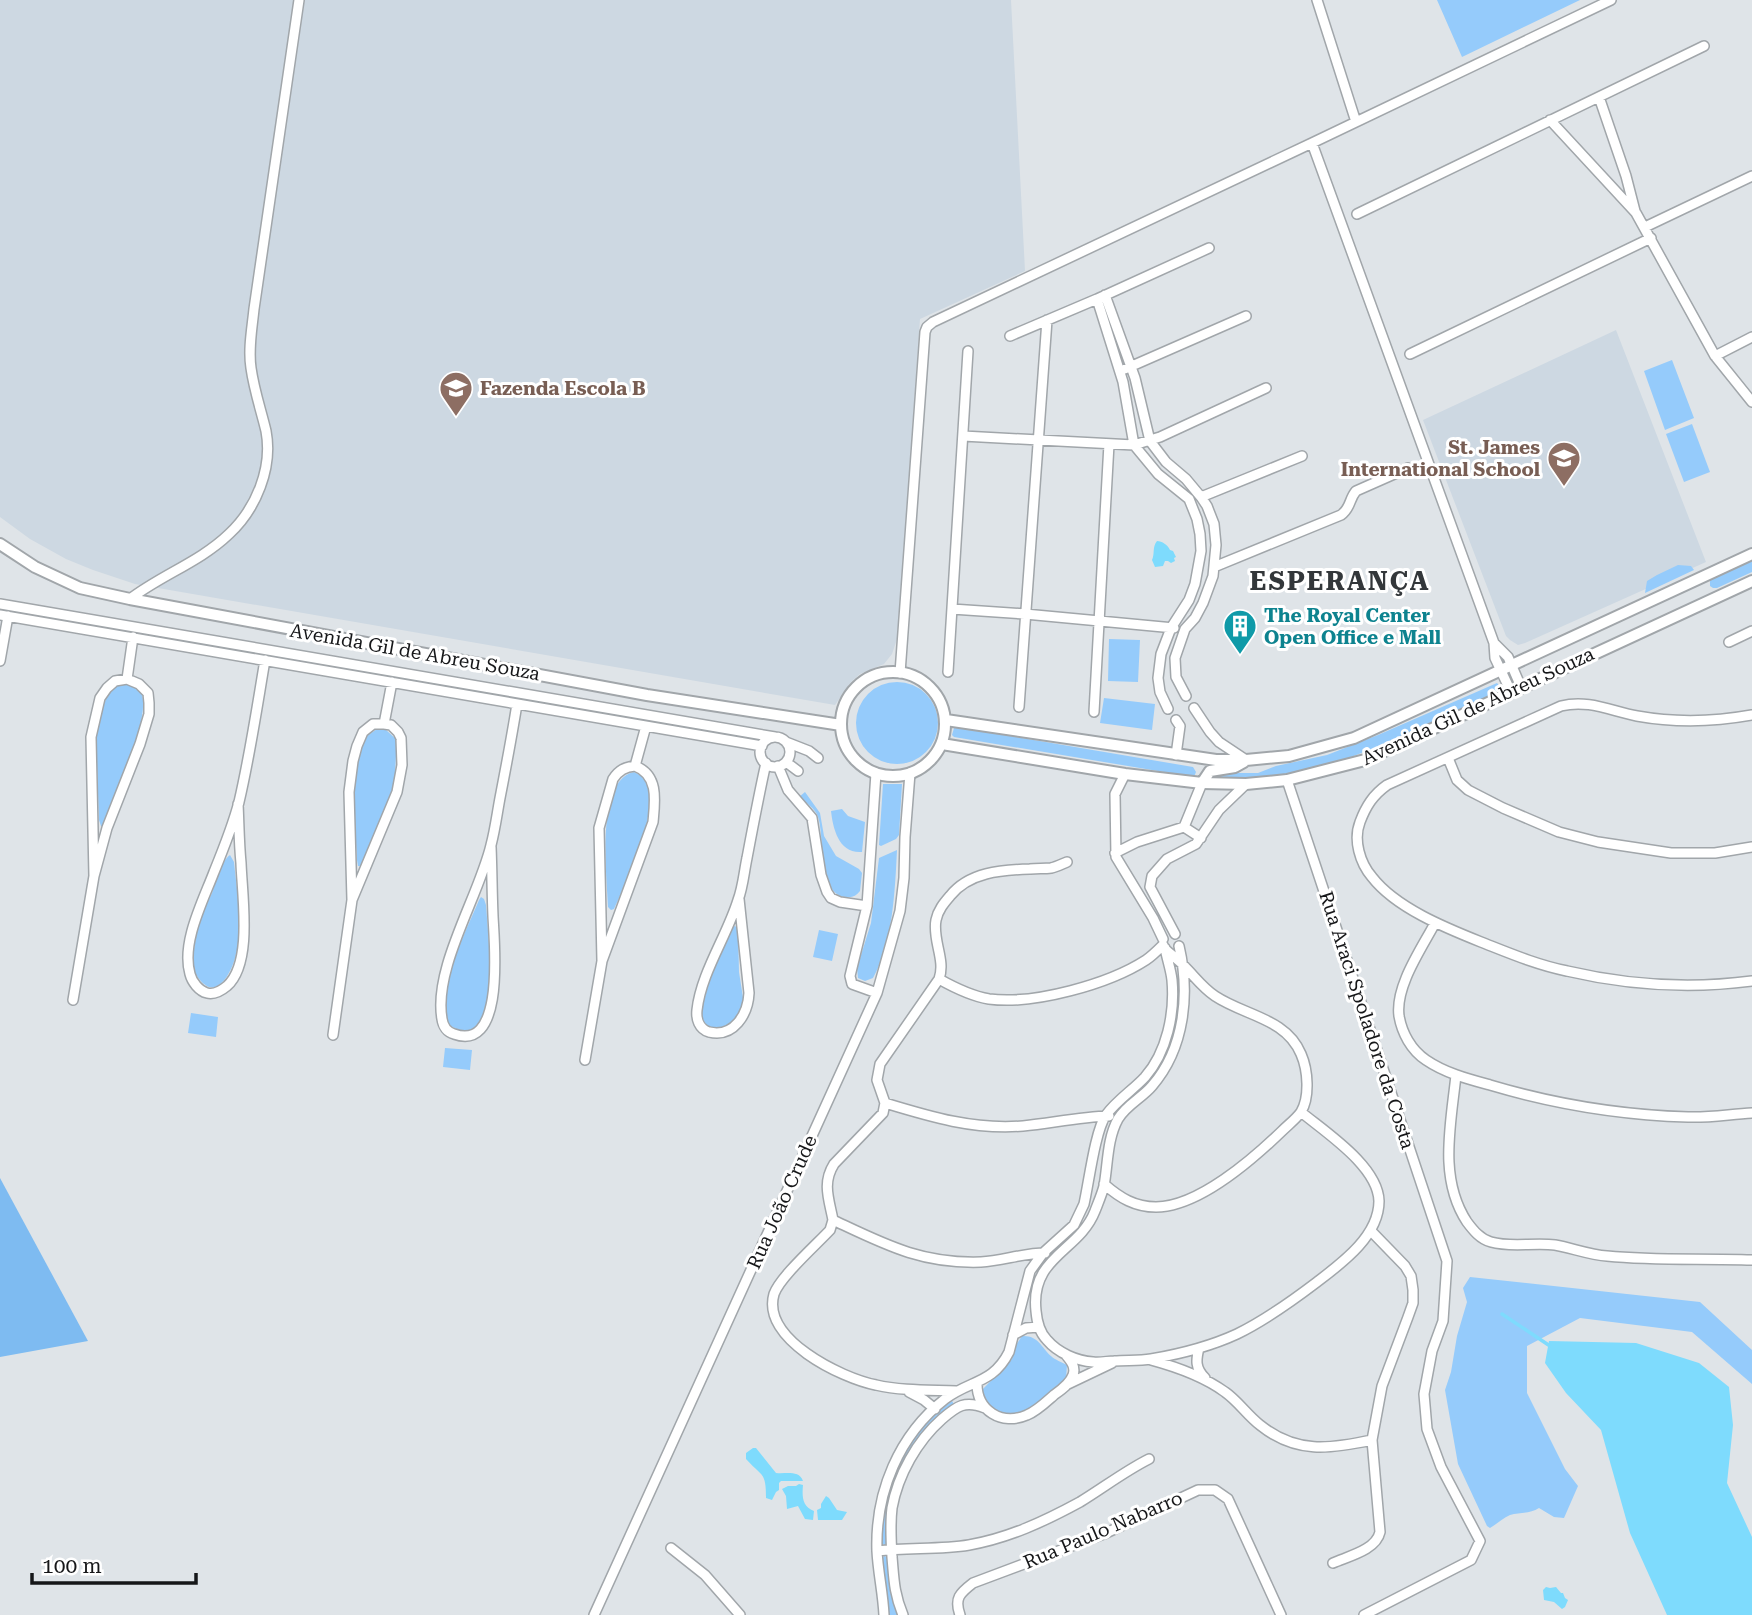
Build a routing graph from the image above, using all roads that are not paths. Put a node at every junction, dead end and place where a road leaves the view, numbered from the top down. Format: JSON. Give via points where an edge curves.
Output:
{"nodes":[{"id":1,"x":299,"y":0,"type":"edge"},
{"id":2,"x":1317,"y":0,"type":"edge"},
{"id":3,"x":1611,"y":0,"type":"edge"},
{"id":4,"x":1704,"y":46,"type":"dead end"},
{"id":5,"x":1599,"y":97,"type":"junction"},
{"id":6,"x":1550,"y":120,"type":"junction"},
{"id":7,"x":1356,"y":122,"type":"junction"},
{"id":8,"x":1312,"y":143,"type":"junction"},
{"id":9,"x":1752,"y":176,"type":"edge"},
{"id":10,"x":1636,"y":213,"type":"junction"},
{"id":11,"x":1357,"y":214,"type":"dead end"},
{"id":12,"x":1645,"y":227,"type":"junction"},
{"id":13,"x":1651,"y":238,"type":"junction"},
{"id":14,"x":1209,"y":248,"type":"dead end"},
{"id":15,"x":1101,"y":297,"type":"junction"},
{"id":16,"x":1246,"y":316,"type":"dead end"},
{"id":17,"x":1047,"y":320,"type":"junction"},
{"id":18,"x":1010,"y":336,"type":"dead end"},
{"id":19,"x":1752,"y":337,"type":"edge"},
{"id":20,"x":968,"y":351,"type":"dead end"},
{"id":21,"x":1410,"y":354,"type":"dead end"},
{"id":22,"x":1715,"y":356,"type":"junction"},
{"id":23,"x":1131,"y":367,"type":"junction"},
{"id":24,"x":1121,"y":371,"type":"junction"},
{"id":25,"x":1266,"y":388,"type":"dead end"},
{"id":26,"x":1752,"y":402,"type":"edge"},
{"id":27,"x":963,"y":436,"type":"junction"},
{"id":28,"x":1037,"y":440,"type":"junction"},
{"id":29,"x":1150,"y":441,"type":"junction"},
{"id":30,"x":1109,"y":444,"type":"junction"},
{"id":31,"x":1134,"y":445,"type":"junction"},
{"id":32,"x":1301,"y":456,"type":"dead end"},
{"id":33,"x":1408,"y":468,"type":"dead end"},
{"id":34,"x":1201,"y":497,"type":"junction"},
{"id":35,"x":0,"y":544,"type":"edge"},
{"id":36,"x":1752,"y":554,"type":"edge"},
{"id":37,"x":1214,"y":567,"type":"junction"},
{"id":38,"x":1752,"y":581,"type":"edge"},
{"id":39,"x":130,"y":599,"type":"junction"},
{"id":40,"x":0,"y":604,"type":"edge"},
{"id":41,"x":952,"y":610,"type":"junction"},
{"id":42,"x":1025,"y":614,"type":"junction"},
{"id":43,"x":4,"y":615,"type":"edge"},
{"id":44,"x":1099,"y":621,"type":"junction"},
{"id":45,"x":1171,"y":628,"type":"junction"},
{"id":46,"x":1185,"y":629,"type":"junction"},
{"id":47,"x":1752,"y":631,"type":"edge"},
{"id":48,"x":133,"y":637,"type":"junction"},
{"id":49,"x":1729,"y":642,"type":"dead end"},
{"id":50,"x":1494,"y":643,"type":"junction"},
{"id":51,"x":0,"y":660,"type":"edge"},
{"id":52,"x":265,"y":660,"type":"junction"},
{"id":53,"x":1512,"y":666,"type":"junction"},
{"id":54,"x":1500,"y":670,"type":"junction"},
{"id":55,"x":948,"y":672,"type":"dead end"},
{"id":56,"x":900,"y":673,"type":"junction"},
{"id":57,"x":127,"y":680,"type":"junction"},
{"id":58,"x":393,"y":682,"type":"junction"},
{"id":59,"x":1516,"y":690,"type":"junction"},
{"id":60,"x":1186,"y":696,"type":"dead end"},
{"id":61,"x":517,"y":704,"type":"junction"},
{"id":62,"x":1019,"y":707,"type":"dead end"},
{"id":63,"x":1194,"y":708,"type":"dead end"},
{"id":64,"x":1168,"y":709,"type":"dead end"},
{"id":65,"x":1094,"y":712,"type":"dead end"},
{"id":66,"x":1752,"y":715,"type":"edge"},
{"id":67,"x":946,"y":720,"type":"junction"},
{"id":68,"x":1176,"y":720,"type":"dead end"},
{"id":69,"x":384,"y":724,"type":"junction"},
{"id":70,"x":841,"y":725,"type":"junction"},
{"id":71,"x":646,"y":726,"type":"junction"},
{"id":72,"x":775,"y":737,"type":"junction"},
{"id":73,"x":786,"y":742,"type":"junction"},
{"id":74,"x":942,"y":744,"type":"junction"},
{"id":75,"x":762,"y":746,"type":"junction"},
{"id":76,"x":1176,"y":755,"type":"junction"},
{"id":77,"x":818,"y":758,"type":"dead end"},
{"id":78,"x":1448,"y":758,"type":"junction"},
{"id":79,"x":1246,"y":760,"type":"junction"},
{"id":80,"x":766,"y":763,"type":"junction"},
{"id":81,"x":782,"y":764,"type":"junction"},
{"id":82,"x":635,"y":766,"type":"junction"},
{"id":83,"x":798,"y":771,"type":"dead end"},
{"id":84,"x":876,"y":773,"type":"junction"},
{"id":85,"x":910,"y":773,"type":"junction"},
{"id":86,"x":1125,"y":774,"type":"junction"},
{"id":87,"x":1287,"y":779,"type":"junction"},
{"id":88,"x":1202,"y":783,"type":"junction"},
{"id":89,"x":1246,"y":785,"type":"junction"},
{"id":90,"x":239,"y":804,"type":"junction"},
{"id":91,"x":93,"y":825,"type":"junction"},
{"id":92,"x":1184,"y":827,"type":"junction"},
{"id":93,"x":107,"y":828,"type":"junction"},
{"id":94,"x":1201,"y":838,"type":"junction"},
{"id":95,"x":491,"y":847,"type":"junction"},
{"id":96,"x":1752,"y":847,"type":"edge"},
{"id":97,"x":222,"y":853,"type":"junction"},
{"id":98,"x":1115,"y":853,"type":"junction"},
{"id":99,"x":240,"y":855,"type":"junction"},
{"id":100,"x":1067,"y":862,"type":"dead end"},
{"id":101,"x":353,"y":867,"type":"junction"},
{"id":102,"x":365,"y":870,"type":"junction"},
{"id":103,"x":94,"y":876,"type":"junction"},
{"id":104,"x":474,"y":896,"type":"junction"},
{"id":105,"x":492,"y":897,"type":"junction"},
{"id":106,"x":739,"y":899,"type":"junction"},
{"id":107,"x":352,"y":900,"type":"junction"},
{"id":108,"x":867,"y":906,"type":"junction"},
{"id":109,"x":601,"y":909,"type":"junction"},
{"id":110,"x":620,"y":913,"type":"junction"},
{"id":111,"x":730,"y":920,"type":"junction"},
{"id":112,"x":741,"y":923,"type":"junction"},
{"id":113,"x":1435,"y":923,"type":"junction"},
{"id":114,"x":1175,"y":934,"type":"junction"},
{"id":115,"x":1163,"y":944,"type":"junction"},
{"id":116,"x":1179,"y":946,"type":"junction"},
{"id":117,"x":602,"y":961,"type":"junction"},
{"id":118,"x":1184,"y":965,"type":"junction"},
{"id":119,"x":939,"y":979,"type":"junction"},
{"id":120,"x":1752,"y":981,"type":"edge"},
{"id":121,"x":877,"y":993,"type":"junction"},
{"id":122,"x":73,"y":1000,"type":"dead end"},
{"id":123,"x":333,"y":1035,"type":"dead end"},
{"id":124,"x":585,"y":1060,"type":"dead end"},
{"id":125,"x":1457,"y":1075,"type":"junction"},
{"id":126,"x":885,"y":1103,"type":"junction"},
{"id":127,"x":1301,"y":1112,"type":"junction"},
{"id":128,"x":1752,"y":1113,"type":"edge"},
{"id":129,"x":1106,"y":1116,"type":"junction"},
{"id":130,"x":1120,"y":1116,"type":"junction"},
{"id":131,"x":1104,"y":1184,"type":"junction"},
{"id":132,"x":833,"y":1220,"type":"junction"},
{"id":133,"x":1371,"y":1230,"type":"junction"},
{"id":134,"x":1043,"y":1253,"type":"junction"},
{"id":135,"x":1055,"y":1256,"type":"junction"},
{"id":136,"x":1752,"y":1260,"type":"edge"},
{"id":137,"x":1039,"y":1328,"type":"junction"},
{"id":138,"x":1013,"y":1335,"type":"junction"},
{"id":139,"x":1199,"y":1348,"type":"junction"},
{"id":140,"x":1065,"y":1354,"type":"junction"},
{"id":141,"x":1150,"y":1359,"type":"junction"},
{"id":142,"x":1116,"y":1361,"type":"junction"},
{"id":143,"x":977,"y":1382,"type":"junction"},
{"id":144,"x":1208,"y":1382,"type":"junction"},
{"id":145,"x":1068,"y":1384,"type":"junction"},
{"id":146,"x":901,"y":1389,"type":"junction"},
{"id":147,"x":957,"y":1391,"type":"junction"},
{"id":148,"x":985,"y":1408,"type":"junction"},
{"id":149,"x":935,"y":1409,"type":"junction"},
{"id":150,"x":1372,"y":1440,"type":"junction"},
{"id":151,"x":1149,"y":1459,"type":"dead end"},
{"id":152,"x":671,"y":1548,"type":"dead end"},
{"id":153,"x":891,"y":1549,"type":"junction"},
{"id":154,"x":877,"y":1551,"type":"junction"},
{"id":155,"x":1333,"y":1563,"type":"dead end"},
{"id":156,"x":594,"y":1615,"type":"edge"},
{"id":157,"x":740,"y":1615,"type":"edge"},
{"id":158,"x":884,"y":1615,"type":"edge"},
{"id":159,"x":903,"y":1615,"type":"edge"},
{"id":160,"x":960,"y":1615,"type":"edge"},
{"id":161,"x":1281,"y":1615,"type":"edge"},
{"id":162,"x":1364,"y":1615,"type":"edge"}],
"edges":[{"from":1,"to":39,"type":"street","via":[[250,341],[251,372],[267,440],[265,471],[249,509],[230,534]]},
{"from":2,"to":7,"type":"street"},
{"from":3,"to":7,"type":"street"},
{"from":4,"to":5,"type":"street"},
{"from":5,"to":6,"type":"street"},
{"from":5,"to":10,"type":"street"},
{"from":6,"to":10,"type":"street"},
{"from":6,"to":11,"type":"street"},
{"from":7,"to":8,"type":"street"},
{"from":8,"to":50,"type":"street"},
{"from":8,"to":56,"type":"street","via":[[927,327]]},
{"from":9,"to":12,"type":"street"},
{"from":10,"to":12,"type":"street"},
{"from":12,"to":13,"type":"street"},
{"from":13,"to":21,"type":"street"},
{"from":13,"to":22,"type":"street"},
{"from":14,"to":15,"type":"street"},
{"from":15,"to":17,"type":"street"},
{"from":15,"to":23,"type":"street"},
{"from":15,"to":24,"type":"street"},
{"from":16,"to":23,"type":"street"},
{"from":17,"to":18,"type":"street"},
{"from":17,"to":28,"type":"street"},
{"from":19,"to":22,"type":"street"},
{"from":20,"to":27,"type":"street"},
{"from":22,"to":26,"type":"street"},
{"from":23,"to":24,"type":"street"},
{"from":23,"to":29,"type":"street"},
{"from":24,"to":31,"type":"street"},
{"from":25,"to":29,"type":"street"},
{"from":27,"to":28,"type":"street"},
{"from":27,"to":41,"type":"street"},
{"from":28,"to":30,"type":"street"},
{"from":28,"to":42,"type":"street"},
{"from":29,"to":31,"type":"street"},
{"from":29,"to":34,"type":"street"},
{"from":30,"to":31,"type":"street"},
{"from":30,"to":44,"type":"street"},
{"from":31,"to":45,"type":"street","via":[[1158,474],[1189,499],[1197,519],[1201,551],[1195,584]]},
{"from":32,"to":34,"type":"street"},
{"from":33,"to":37,"type":"street","via":[[1356,491],[1342,515]]},
{"from":34,"to":37,"type":"street","via":[[1214,524]]},
{"from":35,"to":39,"type":"street","name":"Avenida Gil de Abreu Souza","via":[[80,588]]},
{"from":36,"to":53,"type":"street","name":"Avenida Gil de Abreu Souza"},
{"from":37,"to":46,"type":"street","via":[[1203,603]]},
{"from":38,"to":59,"type":"street","name":"Avenida Gil de Abreu Souza"},
{"from":39,"to":70,"type":"street","name":"Avenida Gil de Abreu Souza","via":[[647,695]]},
{"from":40,"to":72,"type":"street"},
{"from":41,"to":42,"type":"street"},
{"from":41,"to":55,"type":"street"},
{"from":42,"to":44,"type":"street"},
{"from":42,"to":62,"type":"street"},
{"from":43,"to":48,"type":"street"},
{"from":43,"to":51,"type":"street"},
{"from":44,"to":45,"type":"street"},
{"from":44,"to":65,"type":"street"},
{"from":45,"to":46,"type":"street"},
{"from":45,"to":64,"type":"street","via":[[1158,678]]},
{"from":46,"to":60,"type":"street","via":[[1175,666]]},
{"from":47,"to":49,"type":"street"},
{"from":48,"to":52,"type":"street"},
{"from":48,"to":57,"type":"street"},
{"from":50,"to":53,"type":"street"},
{"from":50,"to":54,"type":"street"},
{"from":52,"to":58,"type":"street"},
{"from":52,"to":90,"type":"street"},
{"from":53,"to":54,"type":"street","name":"Avenida Gil de Abreu Souza"},
{"from":53,"to":59,"type":"street"},
{"from":54,"to":59,"type":"street"},
{"from":54,"to":79,"type":"street","name":"Avenida Gil de Abreu Souza","via":[[1354,738],[1289,756]]},
{"from":56,"to":67,"type":"street","via":[[922,680],[934,691]]},
{"from":56,"to":70,"type":"street","via":[[875,675],[861,683],[843,709]]},
{"from":57,"to":91,"type":"street","via":[[107,688],[94,722]]},
{"from":57,"to":93,"type":"street","via":[[148,693],[149,714]]},
{"from":58,"to":61,"type":"street"},
{"from":58,"to":69,"type":"street"},
{"from":59,"to":87,"type":"street","name":"Avenida Gil de Abreu Souza","via":[[1365,760]]},
{"from":61,"to":71,"type":"street"},
{"from":61,"to":95,"type":"street"},
{"from":63,"to":79,"type":"street","via":[[1214,737]]},
{"from":66,"to":78,"type":"street","via":[[1688,722],[1572,703]]},
{"from":67,"to":74,"type":"street"},
{"from":67,"to":76,"type":"street","name":"Avenida Gil de Abreu Souza"},
{"from":68,"to":76,"type":"street","via":[[1180,726]]},
{"from":69,"to":101,"type":"street","via":[[373,724],[357,746],[349,792]]},
{"from":69,"to":102,"type":"street","via":[[391,725],[401,738],[402,765],[397,792]]},
{"from":70,"to":84,"type":"street","via":[[851,755]]},
{"from":71,"to":75,"type":"street"},
{"from":71,"to":82,"type":"street"},
{"from":72,"to":73,"type":"street"},
{"from":72,"to":75,"type":"street"},
{"from":73,"to":77,"type":"street"},
{"from":73,"to":81,"type":"street","via":[[790,754]]},
{"from":74,"to":85,"type":"street","via":[[923,767]]},
{"from":74,"to":86,"type":"street","name":"Avenida Gil de Abreu Souza"},
{"from":75,"to":80,"type":"street"},
{"from":76,"to":79,"type":"street","name":"Avenida Gil de Abreu Souza"},
{"from":78,"to":96,"type":"street","via":[[1457,780],[1468,790],[1559,832],[1671,853]]},
{"from":78,"to":113,"type":"street","via":[[1378,792],[1357,835],[1370,876]]},
{"from":79,"to":88,"type":"street","via":[[1210,771]]},
{"from":80,"to":81,"type":"street"},
{"from":80,"to":106,"type":"street"},
{"from":81,"to":83,"type":"street"},
{"from":81,"to":108,"type":"street","via":[[788,790],[813,818],[827,892],[840,902]]},
{"from":82,"to":109,"type":"street","via":[[623,769],[613,779],[599,828]]},
{"from":82,"to":110,"type":"street","via":[[648,772],[655,803],[653,822]]},
{"from":84,"to":85,"type":"street"},
{"from":84,"to":108,"type":"street"},
{"from":85,"to":121,"type":"street","name":"Rua João Crude","via":[[900,911]]},
{"from":86,"to":88,"type":"street","name":"Avenida Gil de Abreu Souza"},
{"from":86,"to":98,"type":"street","via":[[1115,794]]},
{"from":87,"to":89,"type":"street","name":"Avenida Gil de Abreu Souza"},
{"from":87,"to":162,"type":"street","name":"Rua Araci Spoladore da Costa","via":[[1447,1261],[1443,1321],[1424,1394],[1427,1429],[1441,1467],[1480,1541],[1471,1560]]},
{"from":88,"to":89,"type":"street","name":"Avenida Gil de Abreu Souza"},
{"from":88,"to":92,"type":"street"},
{"from":89,"to":94,"type":"street","via":[[1219,810]]},
{"from":90,"to":97,"type":"street"},
{"from":90,"to":99,"type":"street"},
{"from":91,"to":93,"type":"street"},
{"from":91,"to":103,"type":"street"},
{"from":92,"to":94,"type":"street"},
{"from":92,"to":98,"type":"street"},
{"from":93,"to":103,"type":"street"},
{"from":94,"to":114,"type":"street","via":[[1167,859],[1150,881]]},
{"from":95,"to":104,"type":"street"},
{"from":95,"to":105,"type":"street"},
{"from":97,"to":99,"type":"street"},
{"from":97,"to":99,"type":"street","via":[[199,910],[188,959],[192,980],[209,994],[229,984],[243,944]]},
{"from":98,"to":115,"type":"street"},
{"from":100,"to":119,"type":"street","via":[[1051,868],[982,875],[955,890],[936,919]]},
{"from":101,"to":102,"type":"street"},
{"from":101,"to":107,"type":"street"},
{"from":102,"to":107,"type":"street"},
{"from":103,"to":122,"type":"street"},
{"from":104,"to":105,"type":"street"},
{"from":104,"to":105,"type":"street","via":[[442,990],[443,1024],[450,1033],[465,1037],[482,1026],[494,999]]},
{"from":106,"to":111,"type":"street"},
{"from":106,"to":112,"type":"street"},
{"from":107,"to":123,"type":"street"},
{"from":108,"to":121,"type":"street","via":[[850,980]]},
{"from":109,"to":110,"type":"street"},
{"from":109,"to":117,"type":"street"},
{"from":110,"to":117,"type":"street"},
{"from":111,"to":112,"type":"street"},
{"from":111,"to":112,"type":"street","via":[[698,1006],[697,1021],[710,1032],[733,1027],[747,1008]]},
{"from":113,"to":120,"type":"street","via":[[1532,961],[1594,977],[1688,986]]},
{"from":113,"to":125,"type":"street","via":[[1404,982],[1399,1014],[1415,1051]]},
{"from":114,"to":115,"type":"street","via":[[1169,933]]},
{"from":114,"to":116,"type":"street"},
{"from":115,"to":116,"type":"street","via":[[1172,951]]},
{"from":115,"to":118,"type":"street"},
{"from":115,"to":119,"type":"street","via":[[1148,959],[1107,979],[1036,997],[986,998]]},
{"from":115,"to":129,"type":"street","via":[[1173,994],[1166,1039],[1145,1076]]},
{"from":116,"to":118,"type":"street"},
{"from":117,"to":124,"type":"street"},
{"from":118,"to":127,"type":"street","via":[[1214,995],[1289,1034],[1305,1066]]},
{"from":118,"to":130,"type":"street","via":[[1184,1009],[1172,1054],[1151,1087]]},
{"from":119,"to":126,"type":"street","via":[[880,1064],[877,1080]]},
{"from":121,"to":156,"type":"street","name":"Rua João Crude"},
{"from":125,"to":128,"type":"street","via":[[1539,1099],[1600,1110],[1692,1117]]},
{"from":125,"to":136,"type":"street","via":[[1450,1178],[1463,1216],[1484,1239],[1604,1256]]},
{"from":126,"to":129,"type":"street","via":[[935,1119],[984,1126]]},
{"from":126,"to":132,"type":"street","via":[[883,1113],[829,1172]]},
{"from":127,"to":131,"type":"street","via":[[1238,1170],[1179,1203],[1138,1205]]},
{"from":127,"to":133,"type":"street","via":[[1369,1174],[1379,1201]]},
{"from":129,"to":130,"type":"street"},
{"from":129,"to":134,"type":"street","via":[[1098,1132],[1080,1214]]},
{"from":130,"to":131,"type":"street","via":[[1112,1134]]},
{"from":131,"to":135,"type":"street","via":[[1088,1224]]},
{"from":132,"to":134,"type":"street","via":[[890,1247],[935,1259],[985,1262]]},
{"from":132,"to":146,"type":"street","via":[[830,1230],[778,1285],[772,1305],[778,1327],[797,1346],[832,1368],[861,1382]]},
{"from":133,"to":139,"type":"street","via":[[1340,1264],[1276,1312]]},
{"from":133,"to":150,"type":"street","via":[[1405,1266],[1413,1290],[1413,1303],[1382,1386]]},
{"from":134,"to":135,"type":"street"},
{"from":134,"to":138,"type":"street","via":[[1030,1271]]},
{"from":135,"to":137,"type":"street","via":[[1038,1288]]},
{"from":137,"to":138,"type":"street"},
{"from":137,"to":140,"type":"street","via":[[1047,1341]]},
{"from":138,"to":143,"type":"street","via":[[1000,1366]]},
{"from":139,"to":141,"type":"street"},
{"from":139,"to":144,"type":"street","via":[[1197,1368]]},
{"from":140,"to":142,"type":"street","via":[[1094,1362]]},
{"from":140,"to":145,"type":"street","via":[[1074,1370]]},
{"from":141,"to":142,"type":"street"},
{"from":141,"to":144,"type":"street"},
{"from":142,"to":145,"type":"street"},
{"from":143,"to":147,"type":"street"},
{"from":143,"to":148,"type":"street"},
{"from":144,"to":150,"type":"street","via":[[1283,1440],[1325,1448]]},
{"from":145,"to":148,"type":"street","via":[[1025,1416],[1007,1418]]},
{"from":146,"to":147,"type":"street"},
{"from":146,"to":149,"type":"street"},
{"from":147,"to":149,"type":"street"},
{"from":148,"to":153,"type":"street","via":[[964,1404],[938,1423],[916,1449],[895,1498]]},
{"from":149,"to":154,"type":"street","via":[[894,1463],[881,1504]]},
{"from":150,"to":155,"type":"street","via":[[1380,1532],[1373,1545]]},
{"from":151,"to":153,"type":"street","via":[[1081,1501],[1016,1532],[961,1546]]},
{"from":152,"to":157,"type":"street","via":[[705,1574]]},
{"from":153,"to":154,"type":"street"},
{"from":153,"to":159,"type":"street","via":[[895,1596]]},
{"from":154,"to":158,"type":"street"},
{"from":160,"to":161,"type":"street","name":"Rua Paulo Nabarro","via":[[960,1592],[973,1583],[1104,1534],[1198,1490],[1215,1490],[1228,1499]]}]}
